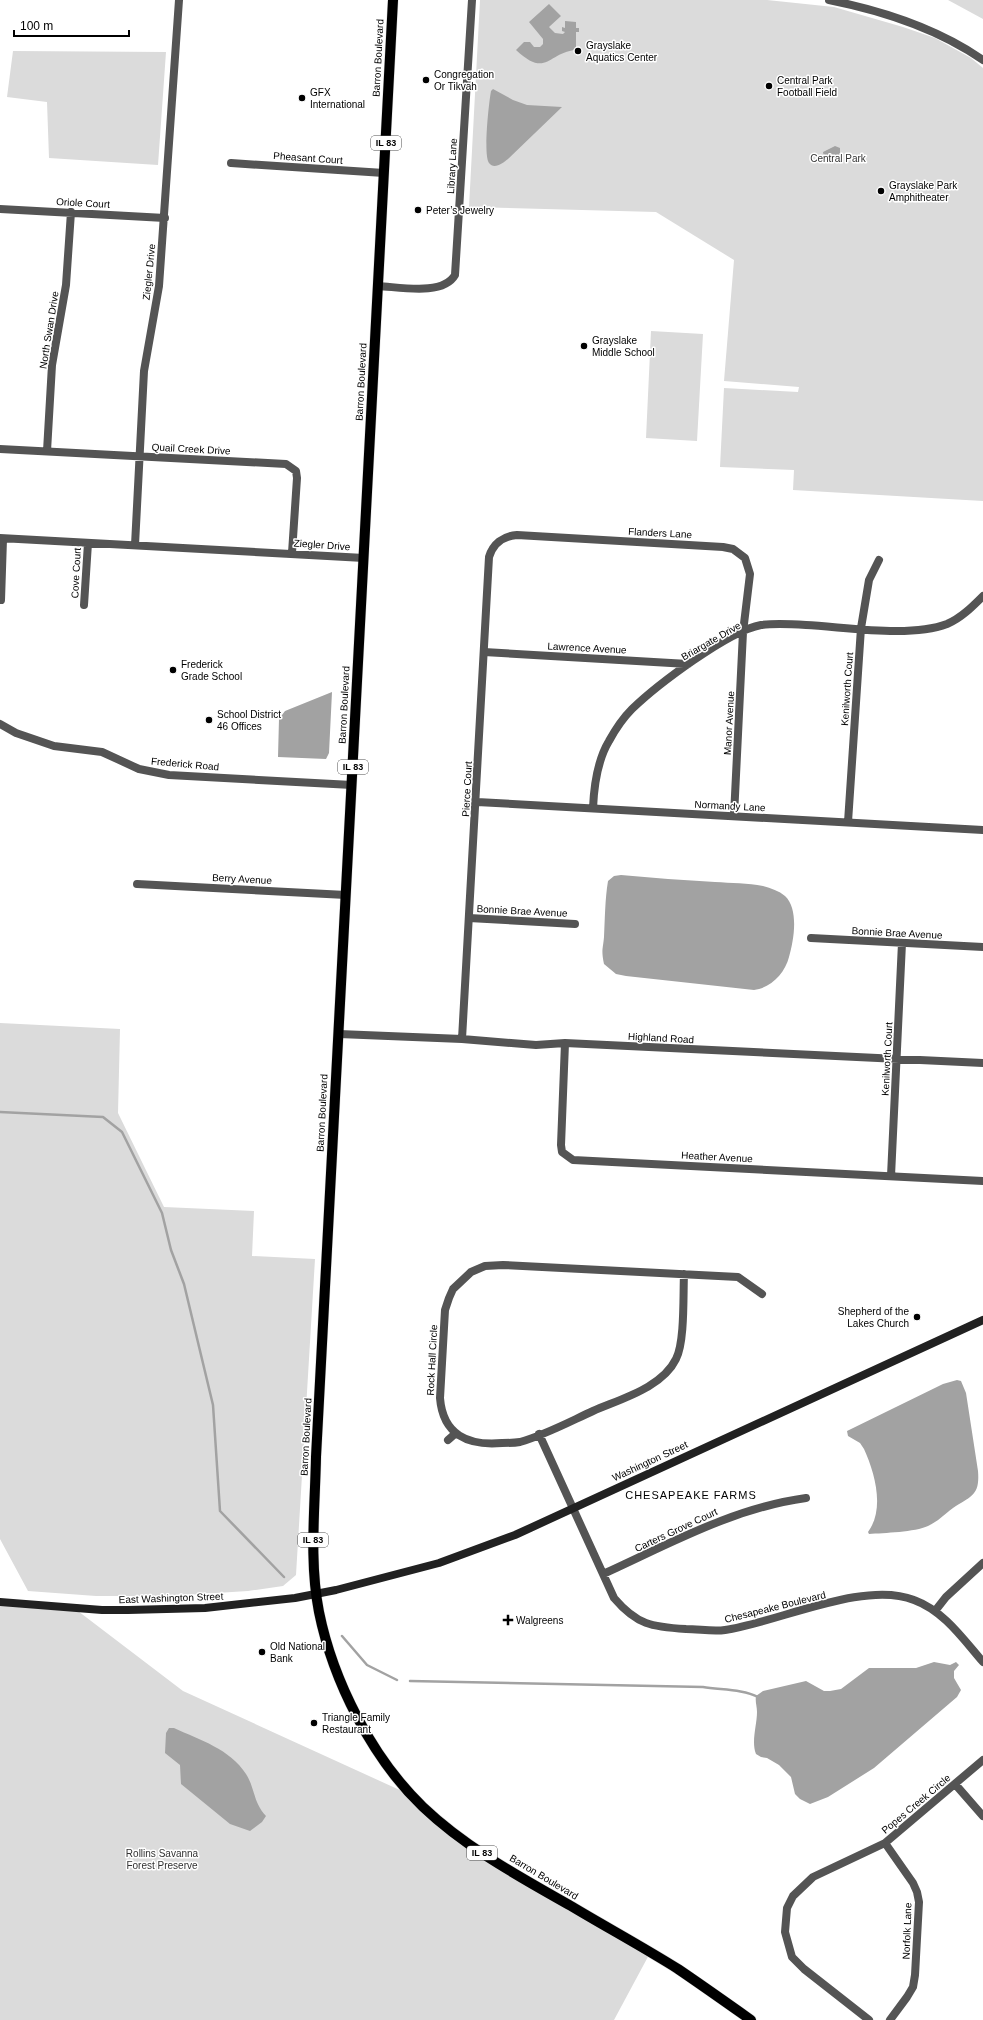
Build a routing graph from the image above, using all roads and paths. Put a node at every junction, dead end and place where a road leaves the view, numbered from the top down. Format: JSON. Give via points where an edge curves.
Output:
{"nodes":[{"id":1,"x":178,"y":0,"type":"edge"},
{"id":2,"x":393,"y":0,"type":"edge"},
{"id":3,"x":472,"y":0,"type":"edge"},
{"id":4,"x":829,"y":0,"type":"edge"},
{"id":5,"x":983,"y":60,"type":"edge"},
{"id":6,"x":231,"y":164,"type":"dead end"},
{"id":7,"x":384,"y":173,"type":"junction"},
{"id":8,"x":0,"y":209,"type":"edge"},
{"id":9,"x":71,"y":212,"type":"junction"},
{"id":10,"x":165,"y":218,"type":"junction"},
{"id":11,"x":378,"y":286,"type":"junction"},
{"id":12,"x":0,"y":449,"type":"edge"},
{"id":13,"x":47,"y":451,"type":"junction"},
{"id":14,"x":139,"y":456,"type":"junction"},
{"id":15,"x":2,"y":538,"type":"edge"},
{"id":16,"x":498,"y":542,"type":"joint"},
{"id":17,"x":88,"y":543,"type":"junction"},
{"id":18,"x":135,"y":545,"type":"junction"},
{"id":19,"x":292,"y":553,"type":"junction"},
{"id":20,"x":364,"y":558,"type":"junction"},
{"id":21,"x":879,"y":560,"type":"dead end"},
{"id":22,"x":983,"y":596,"type":"edge"},
{"id":23,"x":1,"y":600,"type":"edge"},
{"id":24,"x":84,"y":605,"type":"dead end"},
{"id":25,"x":861,"y":628,"type":"junction"},
{"id":26,"x":743,"y":632,"type":"junction"},
{"id":27,"x":484,"y":652,"type":"junction"},
{"id":28,"x":688,"y":664,"type":"junction"},
{"id":29,"x":0,"y":724,"type":"edge"},
{"id":30,"x":352,"y":784,"type":"junction"},
{"id":31,"x":476,"y":802,"type":"junction"},
{"id":32,"x":593,"y":808,"type":"junction"},
{"id":33,"x":734,"y":816,"type":"junction"},
{"id":34,"x":848,"y":822,"type":"junction"},
{"id":35,"x":983,"y":830,"type":"edge"},
{"id":36,"x":137,"y":884,"type":"dead end"},
{"id":37,"x":346,"y":895,"type":"junction"},
{"id":38,"x":469,"y":918,"type":"junction"},
{"id":39,"x":575,"y":924,"type":"dead end"},
{"id":40,"x":811,"y":938,"type":"dead end"},
{"id":41,"x":902,"y":943,"type":"junction"},
{"id":42,"x":983,"y":947,"type":"edge"},
{"id":43,"x":339,"y":1034,"type":"junction"},
{"id":44,"x":462,"y":1039,"type":"junction"},
{"id":45,"x":565,"y":1043,"type":"junction"},
{"id":46,"x":897,"y":1059,"type":"junction"},
{"id":47,"x":983,"y":1063,"type":"edge"},
{"id":48,"x":891,"y":1176,"type":"junction"},
{"id":49,"x":983,"y":1181,"type":"edge"},
{"id":50,"x":684,"y":1274,"type":"junction"},
{"id":51,"x":762,"y":1294,"type":"dead end"},
{"id":52,"x":983,"y":1320,"type":"edge"},
{"id":53,"x":456,"y":1433,"type":"junction"},
{"id":54,"x":539,"y":1434,"type":"junction"},
{"id":55,"x":448,"y":1440,"type":"dead end"},
{"id":56,"x":806,"y":1498,"type":"dead end"},
{"id":57,"x":573,"y":1507,"type":"junction"},
{"id":58,"x":983,"y":1563,"type":"edge"},
{"id":59,"x":604,"y":1574,"type":"junction"},
{"id":60,"x":316,"y":1594,"type":"junction"},
{"id":61,"x":0,"y":1602,"type":"edge"},
{"id":62,"x":935,"y":1611,"type":"junction"},
{"id":63,"x":983,"y":1662,"type":"edge"},
{"id":64,"x":983,"y":1760,"type":"edge"},
{"id":65,"x":955,"y":1784,"type":"junction"},
{"id":66,"x":983,"y":1816,"type":"edge"},
{"id":67,"x":885,"y":1843,"type":"junction"},
{"id":68,"x":751,"y":2020,"type":"edge"},
{"id":69,"x":869,"y":2020,"type":"edge"},
{"id":70,"x":890,"y":2020,"type":"edge"}],
"edges":[{"from":1,"to":10,"type":"street","name":"Ziegler Drive"},
{"from":2,"to":7,"type":"main road","name":"Barron Boulevard","number":"IL 83"},
{"from":3,"to":11,"type":"street","name":"Library Lane","via":[[455,275],[448,284],[437,288]]},
{"from":4,"to":5,"type":"street","via":[[887,14],[932,30]]},
{"from":6,"to":7,"type":"street","name":"Pheasant Court"},
{"from":7,"to":11,"type":"main road","name":"Barron Boulevard","number":"IL 83"},
{"from":8,"to":9,"type":"street","name":"Oriole Court"},
{"from":9,"to":10,"type":"street","name":"Oriole Court"},
{"from":9,"to":13,"type":"street","name":"North Swan Drive","via":[[66,285],[52,365]]},
{"from":10,"to":14,"type":"street","name":"Ziegler Drive","via":[[159,286],[144,371]]},
{"from":11,"to":20,"type":"main road","name":"Barron Boulevard","number":"IL 83"},
{"from":12,"to":13,"type":"street","name":"Quail Creek Drive"},
{"from":13,"to":14,"type":"street","name":"Quail Creek Drive"},
{"from":14,"to":18,"type":"street","name":"Ziegler Drive"},
{"from":14,"to":19,"type":"street","name":"Quail Creek Drive","via":[[286,464],[292,467],[297,478]]},
{"from":15,"to":17,"type":"street","name":"Ziegler Drive"},
{"from":15,"to":23,"type":"street"},
{"from":16,"to":26,"type":"street","name":"Flanders Lane","via":[[516,535],[733,549],[745,558],[750,574]]},
{"from":16,"to":27,"type":"street","name":"Pierce Court","via":[[489,557]]},
{"from":17,"to":18,"type":"street","name":"Ziegler Drive"},
{"from":17,"to":24,"type":"street","name":"Cove Court"},
{"from":18,"to":19,"type":"street","name":"Ziegler Drive"},
{"from":19,"to":20,"type":"street","name":"Ziegler Drive"},
{"from":20,"to":30,"type":"main road","name":"Barron Boulevard","number":"IL 83"},
{"from":21,"to":25,"type":"street","name":"Kenilworth Court","via":[[869,580]]},
{"from":22,"to":25,"type":"street","name":"Briargate Drive","via":[[966,612],[948,623],[928,630]]},
{"from":25,"to":26,"type":"street","name":"Briargate Drive","via":[[781,624],[760,626]]},
{"from":25,"to":34,"type":"street","name":"Kenilworth Court"},
{"from":26,"to":28,"type":"street","name":"Briargate Drive"},
{"from":26,"to":33,"type":"street","name":"Manor Avenue"},
{"from":27,"to":28,"type":"street","name":"Lawrence Avenue"},
{"from":27,"to":31,"type":"street","name":"Pierce Court"},
{"from":28,"to":32,"type":"street","name":"Briargate Drive","via":[[633,709],[608,742],[599,766]]},
{"from":29,"to":30,"type":"street","name":"Frederick Road","via":[[16,733],[54,746],[102,752],[139,769],[169,775]]},
{"from":30,"to":37,"type":"main road","name":"Barron Boulevard","number":"IL 83"},
{"from":31,"to":32,"type":"street","name":"Normandy Lane"},
{"from":31,"to":38,"type":"street","name":"Pierce Court"},
{"from":32,"to":33,"type":"street","name":"Normandy Lane"},
{"from":33,"to":34,"type":"street","name":"Normandy Lane"},
{"from":34,"to":35,"type":"street","name":"Normandy Lane"},
{"from":36,"to":37,"type":"street","name":"Berry Avenue"},
{"from":37,"to":43,"type":"main road","name":"Barron Boulevard","number":"IL 83"},
{"from":38,"to":39,"type":"street","name":"Bonnie Brae Avenue"},
{"from":38,"to":44,"type":"street","name":"Pierce Court"},
{"from":40,"to":41,"type":"street","name":"Bonnie Brae Avenue"},
{"from":41,"to":42,"type":"street","name":"Bonnie Brae Avenue"},
{"from":41,"to":46,"type":"street","name":"Kenilworth Court"},
{"from":43,"to":44,"type":"street","name":"Highland Road"},
{"from":43,"to":60,"type":"main road","name":"Barron Boulevard","number":"IL 83","via":[[316,1457],[313,1546]]},
{"from":44,"to":45,"type":"street","name":"Highland Road","via":[[536,1045]]},
{"from":45,"to":46,"type":"street","name":"Highland Road"},
{"from":45,"to":48,"type":"street","name":"Heather Avenue","via":[[560,1145],[562,1152],[573,1160]]},
{"from":46,"to":47,"type":"street","name":"Highland Road"},
{"from":46,"to":48,"type":"street","name":"Kenilworth Court"},
{"from":48,"to":49,"type":"street","name":"Heather Avenue"},
{"from":50,"to":51,"type":"street","via":[[738,1277]]},
{"from":50,"to":53,"type":"street","name":"Rock Hall Circle","via":[[503,1265],[486,1266],[460,1276],[445,1310],[440,1398],[443,1416]]},
{"from":50,"to":54,"type":"street","name":"Rock Hall Circle","via":[[680,1346],[669,1370],[649,1386]]},
{"from":52,"to":57,"type":"main road","name":"Washington Street"},
{"from":53,"to":54,"type":"street","name":"Rock Hall Circle","via":[[473,1443],[487,1444],[519,1442]]},
{"from":53,"to":55,"type":"street"},
{"from":54,"to":57,"type":"street","name":"Chesapeake Boulevard"},
{"from":56,"to":59,"type":"street","name":"Carters Grove Court","via":[[775,1503],[728,1517]]},
{"from":57,"to":59,"type":"street","name":"Chesapeake Boulevard"},
{"from":57,"to":60,"type":"main road","name":"Washington Street","via":[[515,1535],[439,1563]]},
{"from":58,"to":62,"type":"street","via":[[946,1597]]},
{"from":59,"to":62,"type":"street","name":"Chesapeake Boulevard","via":[[614,1598],[622,1607],[642,1622],[659,1628],[725,1630],[868,1594],[899,1595]]},
{"from":60,"to":61,"type":"main road","name":"East Washington Street","via":[[205,1608],[102,1610]]},
{"from":60,"to":68,"type":"main road","name":"Barron Boulevard","number":"IL 83","via":[[331,1656],[364,1730],[392,1772],[422,1806],[473,1847],[676,1968]]},
{"from":62,"to":63,"type":"street","name":"Chesapeake Boulevard","via":[[950,1623]]},
{"from":64,"to":65,"type":"street","name":"Popes Creek Circle"},
{"from":65,"to":66,"type":"street"},
{"from":65,"to":67,"type":"street","name":"Popes Creek Circle"},
{"from":67,"to":69,"type":"street","name":"Popes Creek Circle","via":[[813,1877],[793,1896],[785,1919],[787,1945],[792,1957]]},
{"from":67,"to":70,"type":"street","name":"Norfolk Lane","via":[[913,1883],[919,1902],[916,1975],[913,1986]]}]}
